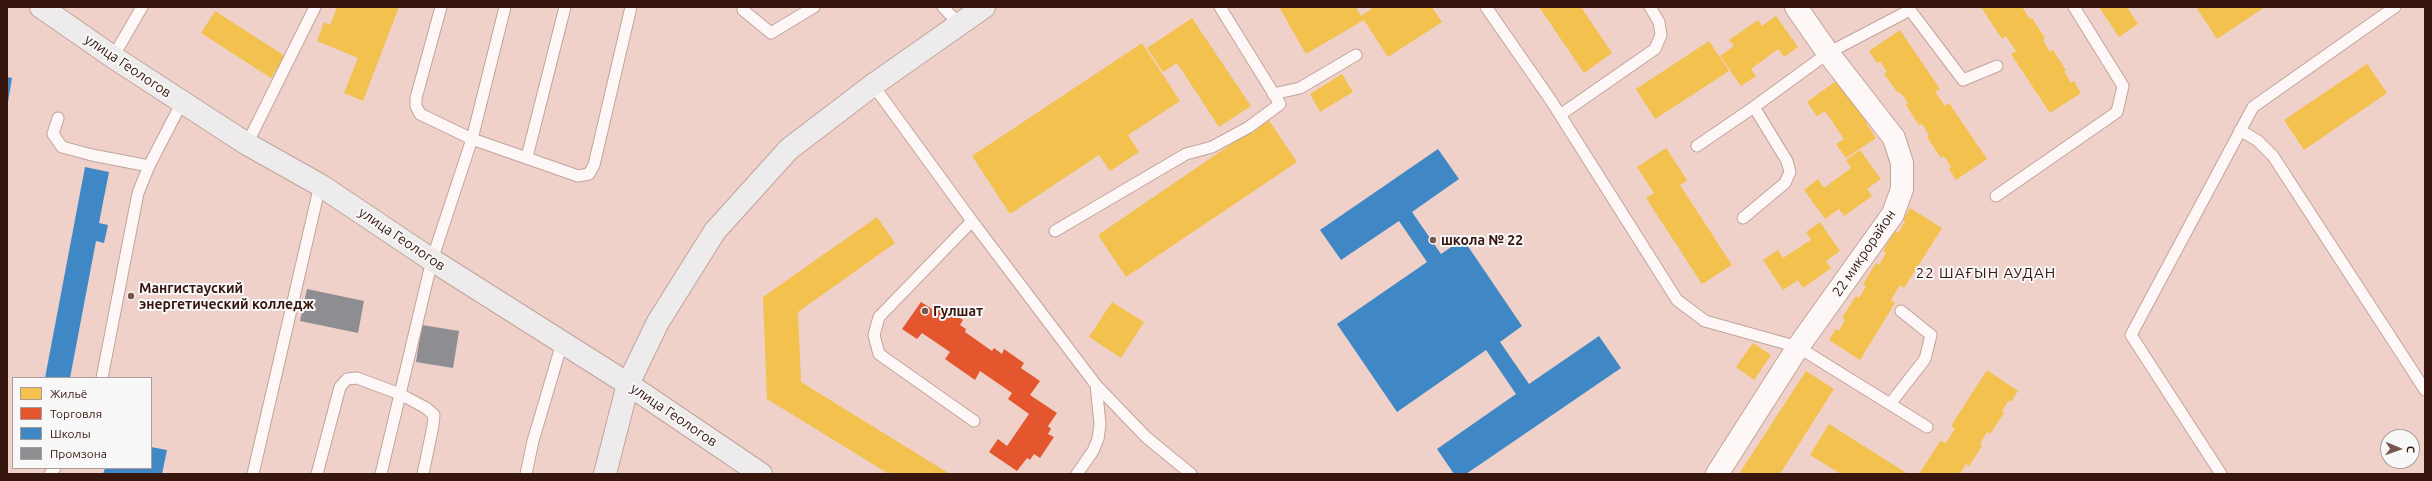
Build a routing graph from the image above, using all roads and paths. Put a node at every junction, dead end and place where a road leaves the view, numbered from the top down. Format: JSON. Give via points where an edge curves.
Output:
{"nodes":[{"id":1,"x":41,"y":7,"type":"edge"},
{"id":2,"x":142,"y":7,"type":"edge"},
{"id":3,"x":315,"y":7,"type":"edge"},
{"id":4,"x":442,"y":7,"type":"edge"},
{"id":5,"x":506,"y":7,"type":"edge"},
{"id":6,"x":565,"y":7,"type":"edge"},
{"id":7,"x":631,"y":7,"type":"edge"},
{"id":8,"x":814,"y":7,"type":"edge"},
{"id":9,"x":943,"y":7,"type":"edge"},
{"id":10,"x":984,"y":7,"type":"edge"},
{"id":11,"x":1220,"y":7,"type":"edge"},
{"id":12,"x":1486,"y":7,"type":"edge"},
{"id":13,"x":1650,"y":7,"type":"edge"},
{"id":14,"x":1796,"y":7,"type":"edge"},
{"id":15,"x":2074,"y":7,"type":"edge"},
{"id":16,"x":2395,"y":7,"type":"edge"},
{"id":17,"x":1909,"y":8,"type":"edge"},
{"id":18,"x":743,"y":10,"type":"dead end"},
{"id":19,"x":959,"y":24,"type":"junction"},
{"id":20,"x":1828,"y":53,"type":"junction"},
{"id":21,"x":1356,"y":55,"type":"dead end"},
{"id":22,"x":113,"y":57,"type":"junction"},
{"id":23,"x":1997,"y":66,"type":"dead end"},
{"id":24,"x":873,"y":85,"type":"junction"},
{"id":25,"x":1273,"y":94,"type":"junction"},
{"id":26,"x":182,"y":102,"type":"junction"},
{"id":27,"x":1754,"y":107,"type":"junction"},
{"id":28,"x":1560,"y":115,"type":"junction"},
{"id":29,"x":58,"y":118,"type":"dead end"},
{"id":30,"x":2240,"y":130,"type":"junction"},
{"id":31,"x":472,"y":139,"type":"junction"},
{"id":32,"x":247,"y":144,"type":"junction"},
{"id":33,"x":1697,"y":146,"type":"dead end"},
{"id":34,"x":527,"y":157,"type":"junction"},
{"id":35,"x":149,"y":166,"type":"junction"},
{"id":36,"x":320,"y":184,"type":"junction"},
{"id":37,"x":1996,"y":196,"type":"dead end"},
{"id":38,"x":1743,"y":218,"type":"dead end"},
{"id":39,"x":972,"y":221,"type":"junction"},
{"id":40,"x":1055,"y":231,"type":"dead end"},
{"id":41,"x":432,"y":260,"type":"junction"},
{"id":42,"x":1901,"y":311,"type":"dead end"},
{"id":43,"x":562,"y":343,"type":"junction"},
{"id":44,"x":1798,"y":347,"type":"junction"},
{"id":45,"x":102,"y":377,"type":"edge"},
{"id":46,"x":628,"y":384,"type":"junction"},
{"id":47,"x":1096,"y":386,"type":"junction"},
{"id":48,"x":2425,"y":390,"type":"edge"},
{"id":49,"x":400,"y":394,"type":"junction"},
{"id":50,"x":1890,"y":404,"type":"junction"},
{"id":51,"x":974,"y":421,"type":"dead end"},
{"id":52,"x":1927,"y":427,"type":"dead end"},
{"id":53,"x":253,"y":474,"type":"edge"},
{"id":54,"x":318,"y":474,"type":"edge"},
{"id":55,"x":381,"y":474,"type":"edge"},
{"id":56,"x":422,"y":474,"type":"edge"},
{"id":57,"x":526,"y":474,"type":"edge"},
{"id":58,"x":605,"y":474,"type":"edge"},
{"id":59,"x":761,"y":474,"type":"edge"},
{"id":60,"x":1077,"y":474,"type":"edge"},
{"id":61,"x":1191,"y":474,"type":"edge"},
{"id":62,"x":1717,"y":474,"type":"edge"},
{"id":63,"x":2221,"y":474,"type":"edge"}],
"edges":[{"from":1,"to":22,"type":"street","name":"улица Геологов"},
{"from":2,"to":22,"type":"lane"},
{"from":3,"to":32,"type":"lane"},
{"from":4,"to":31,"type":"lane","via":[[416,98],[416,106],[420,114]]},
{"from":5,"to":31,"type":"lane"},
{"from":6,"to":34,"type":"lane"},
{"from":7,"to":34,"type":"lane","via":[[594,166],[589,174],[578,176]]},
{"from":8,"to":18,"type":"lane","via":[[771,33]]},
{"from":9,"to":19,"type":"lane"},
{"from":10,"to":19,"type":"street"},
{"from":11,"to":25,"type":"lane"},
{"from":12,"to":28,"type":"lane"},
{"from":13,"to":28,"type":"lane","via":[[1659,22],[1661,35],[1655,49]]},
{"from":14,"to":20,"type":"street","name":"22 микрорайон"},
{"from":15,"to":37,"type":"lane","via":[[2123,86],[2117,112]]},
{"from":16,"to":30,"type":"lane","via":[[2253,106]]},
{"from":17,"to":20,"type":"lane"},
{"from":17,"to":23,"type":"lane","via":[[1959,78],[1968,80]]},
{"from":19,"to":24,"type":"street"},
{"from":20,"to":27,"type":"lane"},
{"from":20,"to":44,"type":"street","name":"22 микрорайон","via":[[1894,138],[1902,163],[1902,188],[1893,214]]},
{"from":21,"to":25,"type":"lane","via":[[1300,88]]},
{"from":22,"to":26,"type":"street","name":"улица Геологов"},
{"from":24,"to":39,"type":"lane"},
{"from":24,"to":46,"type":"street","via":[[789,149],[715,231],[658,322]]},
{"from":25,"to":40,"type":"lane","via":[[1280,104],[1249,127],[1212,147],[1186,154]]},
{"from":26,"to":32,"type":"street","name":"улица Геологов"},
{"from":26,"to":35,"type":"lane"},
{"from":27,"to":33,"type":"lane"},
{"from":27,"to":38,"type":"lane","via":[[1787,161],[1790,172],[1785,183]]},
{"from":28,"to":44,"type":"lane","via":[[1677,300],[1705,321]]},
{"from":29,"to":35,"type":"lane","via":[[53,134],[62,147],[92,156]]},
{"from":30,"to":48,"type":"lane","via":[[2258,141],[2273,156]]},
{"from":30,"to":63,"type":"lane","via":[[2131,335]]},
{"from":31,"to":34,"type":"lane"},
{"from":31,"to":41,"type":"lane"},
{"from":32,"to":36,"type":"street","name":"улица Геологов"},
{"from":35,"to":45,"type":"lane","via":[[138,193]]},
{"from":36,"to":41,"type":"street","name":"улица Геологов"},
{"from":36,"to":53,"type":"lane"},
{"from":39,"to":47,"type":"lane"},
{"from":39,"to":51,"type":"lane","via":[[880,317],[874,335],[879,354]]},
{"from":41,"to":43,"type":"street","name":"улица Геологов"},
{"from":41,"to":49,"type":"lane"},
{"from":42,"to":50,"type":"lane","via":[[1931,335],[1925,359]]},
{"from":43,"to":46,"type":"street","name":"улица Геологов"},
{"from":43,"to":57,"type":"lane"},
{"from":44,"to":50,"type":"lane"},
{"from":44,"to":62,"type":"street","name":"22 микрорайон"},
{"from":46,"to":58,"type":"street"},
{"from":46,"to":59,"type":"street","name":"улица Геологов"},
{"from":47,"to":60,"type":"lane","via":[[1100,424],[1098,439],[1093,452]]},
{"from":47,"to":61,"type":"lane","via":[[1146,437]]},
{"from":49,"to":54,"type":"lane","via":[[357,378],[346,379],[340,387]]},
{"from":49,"to":55,"type":"lane"},
{"from":49,"to":56,"type":"lane","via":[[434,415]]},
{"from":50,"to":52,"type":"lane"}]}
